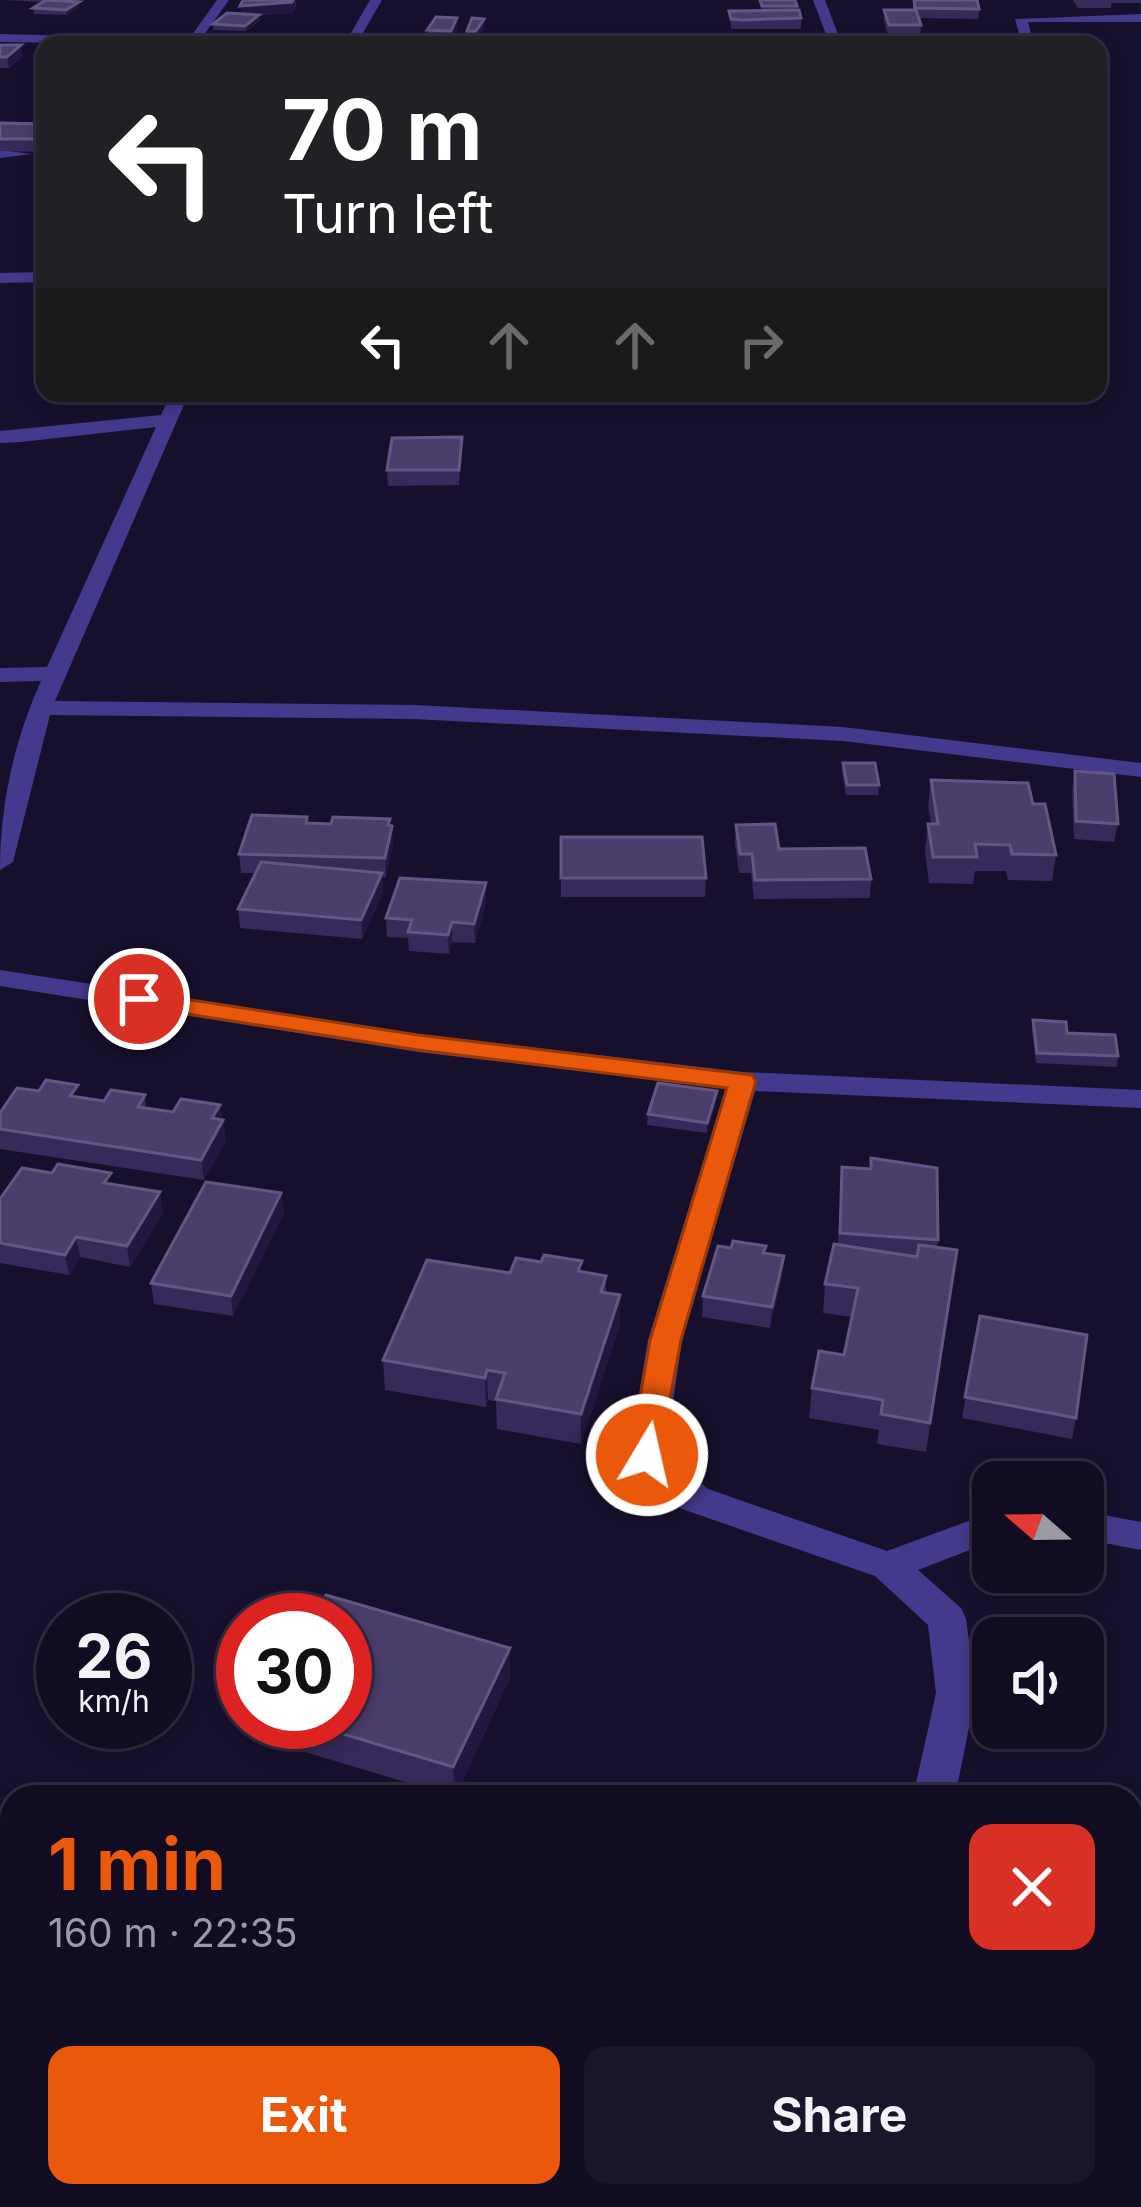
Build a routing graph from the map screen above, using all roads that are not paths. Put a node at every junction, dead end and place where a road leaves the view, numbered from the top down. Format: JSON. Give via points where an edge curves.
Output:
{"nodes":[{"id":1,"x":223,"y":0,"type":"edge"},
{"id":2,"x":376,"y":0,"type":"edge"},
{"id":3,"x":819,"y":0,"type":"edge"},
{"id":4,"x":1141,"y":18,"type":"edge"},
{"id":5,"x":197,"y":36,"type":"edge"},
{"id":6,"x":355,"y":36,"type":"edge"},
{"id":7,"x":833,"y":36,"type":"edge"},
{"id":8,"x":1026,"y":36,"type":"edge"},
{"id":9,"x":0,"y":38,"type":"edge"},
{"id":10,"x":36,"y":39,"type":"edge"},
{"id":11,"x":0,"y":154,"type":"edge"},
{"id":12,"x":25,"y":154,"type":"edge"},
{"id":13,"x":36,"y":277,"type":"edge"},
{"id":14,"x":0,"y":278,"type":"edge"},
{"id":15,"x":176,"y":402,"type":"edge"},
{"id":16,"x":167,"y":420,"type":"junction"},
{"id":17,"x":0,"y":436,"type":"edge"},
{"id":18,"x":55,"y":674,"type":"junction"},
{"id":19,"x":0,"y":675,"type":"edge"},
{"id":20,"x":40,"y":708,"type":"junction"},
{"id":21,"x":1141,"y":770,"type":"edge"},
{"id":22,"x":0,"y":862,"type":"edge"},
{"id":23,"x":0,"y":978,"type":"edge"},
{"id":24,"x":742,"y":1081,"type":"junction"},
{"id":25,"x":1141,"y":1099,"type":"edge"},
{"id":26,"x":1104,"y":1529,"type":"edge"},
{"id":27,"x":972,"y":1534,"type":"edge"},
{"id":28,"x":1141,"y":1536,"type":"edge"},
{"id":29,"x":888,"y":1566,"type":"junction"},
{"id":30,"x":937,"y":1785,"type":"edge"}],
"edges":[{"from":1,"to":5,"type":"street"},
{"from":2,"to":6,"type":"street"},
{"from":3,"to":7,"type":"street"},
{"from":4,"to":8,"type":"street","via":[[1021,19]]},
{"from":9,"to":10,"type":"street"},
{"from":11,"to":12,"type":"street"},
{"from":13,"to":14,"type":"street"},
{"from":15,"to":16,"type":"street"},
{"from":16,"to":17,"type":"street","via":[[55,437]]},
{"from":16,"to":18,"type":"street"},
{"from":18,"to":19,"type":"street"},
{"from":18,"to":20,"type":"street"},
{"from":20,"to":21,"type":"street","via":[[414,712],[844,734]]},
{"from":20,"to":22,"type":"street"},
{"from":23,"to":24,"type":"street"},
{"from":24,"to":25,"type":"street"},
{"from":24,"to":29,"type":"street","via":[[665,1340],[647,1455],[695,1499]]},
{"from":26,"to":28,"type":"street"},
{"from":27,"to":29,"type":"street"},
{"from":29,"to":30,"type":"street","via":[[947,1619],[956,1693]]}]}
